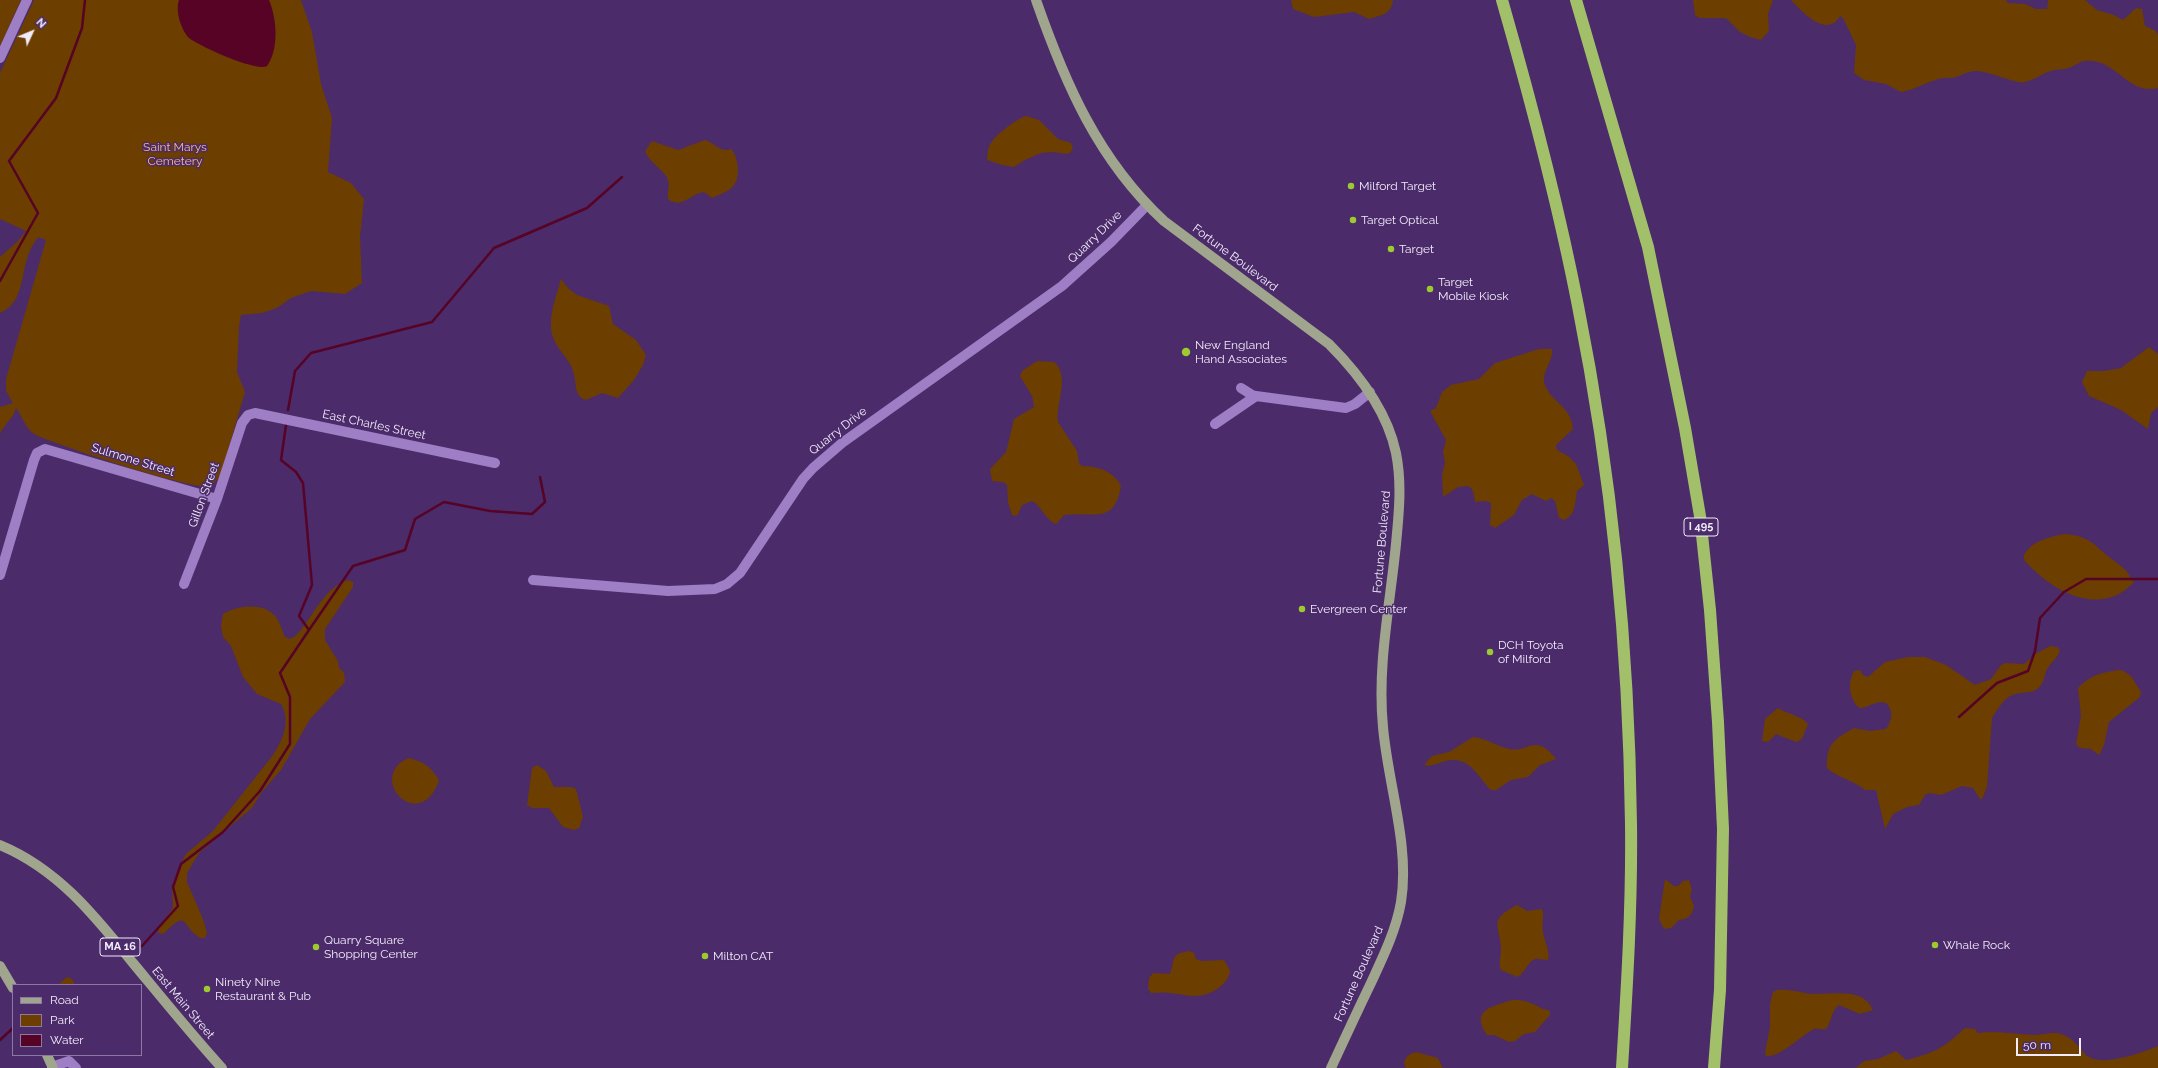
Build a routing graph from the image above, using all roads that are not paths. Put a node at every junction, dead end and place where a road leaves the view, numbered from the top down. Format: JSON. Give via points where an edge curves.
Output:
{"nodes":[{"id":1,"x":27,"y":0,"type":"edge"},
{"id":2,"x":1036,"y":0,"type":"edge"},
{"id":3,"x":1502,"y":0,"type":"edge"},
{"id":4,"x":1576,"y":0,"type":"edge"},
{"id":5,"x":0,"y":58,"type":"edge"},
{"id":6,"x":1147,"y":205,"type":"junction"},
{"id":7,"x":1241,"y":388,"type":"dead end"},
{"id":8,"x":1370,"y":392,"type":"junction"},
{"id":9,"x":1256,"y":396,"type":"junction"},
{"id":10,"x":247,"y":415,"type":"joint"},
{"id":11,"x":1215,"y":424,"type":"dead end"},
{"id":12,"x":495,"y":463,"type":"dead end"},
{"id":13,"x":217,"y":499,"type":"junction"},
{"id":14,"x":0,"y":575,"type":"edge"},
{"id":15,"x":533,"y":580,"type":"dead end"},
{"id":16,"x":184,"y":584,"type":"dead end"},
{"id":17,"x":0,"y":845,"type":"edge"},
{"id":18,"x":0,"y":966,"type":"edge"},
{"id":19,"x":12,"y":986,"type":"edge"},
{"id":20,"x":47,"y":1056,"type":"edge"},
{"id":21,"x":52,"y":1068,"type":"edge"},
{"id":22,"x":76,"y":1068,"type":"edge"},
{"id":23,"x":222,"y":1068,"type":"edge"},
{"id":24,"x":1331,"y":1068,"type":"edge"},
{"id":25,"x":1622,"y":1068,"type":"edge"},
{"id":26,"x":1714,"y":1068,"type":"edge"}],
"edges":[{"from":1,"to":5,"type":"street"},
{"from":2,"to":6,"type":"main road","name":"Fortune Boulevard","via":[[1055,55],[1082,114],[1102,147]]},
{"from":3,"to":25,"type":"highway","via":[[1554,198],[1578,306],[1594,395],[1619,588],[1625,662],[1631,822],[1631,889]]},
{"from":4,"to":26,"type":"highway","number":"I 495","via":[[1648,247],[1684,420],[1700,516],[1710,610],[1723,829],[1720,982]]},
{"from":6,"to":8,"type":"main road","name":"Fortune Boulevard","via":[[1164,221],[1329,344],[1348,363]]},
{"from":6,"to":15,"type":"street","name":"Quarry Drive","via":[[1062,286],[842,443],[812,468],[740,573],[727,584],[715,589],[668,591]]},
{"from":7,"to":9,"type":"street"},
{"from":8,"to":9,"type":"street","via":[[1346,408]]},
{"from":8,"to":24,"type":"main road","name":"Fortune Boulevard","via":[[1387,423],[1396,451],[1400,478],[1400,506],[1382,659],[1382,693],[1383,733],[1401,844],[1403,874],[1401,903],[1393,930]]},
{"from":9,"to":11,"type":"street"},
{"from":10,"to":12,"type":"street","name":"East Charles Street","via":[[255,413]]},
{"from":10,"to":13,"type":"street","name":"Gillon Street","via":[[242,423]]},
{"from":13,"to":14,"type":"street","name":"Sulmone Street","via":[[51,450],[40,450],[34,460]]},
{"from":13,"to":16,"type":"street","name":"Gillon Street"},
{"from":17,"to":23,"type":"main road","name":"East Main Street","number":"MA 16","via":[[43,869],[99,921]]},
{"from":18,"to":19,"type":"main road"},
{"from":20,"to":21,"type":"main road"},
{"from":21,"to":22,"type":"street","via":[[69,1061]]}]}
